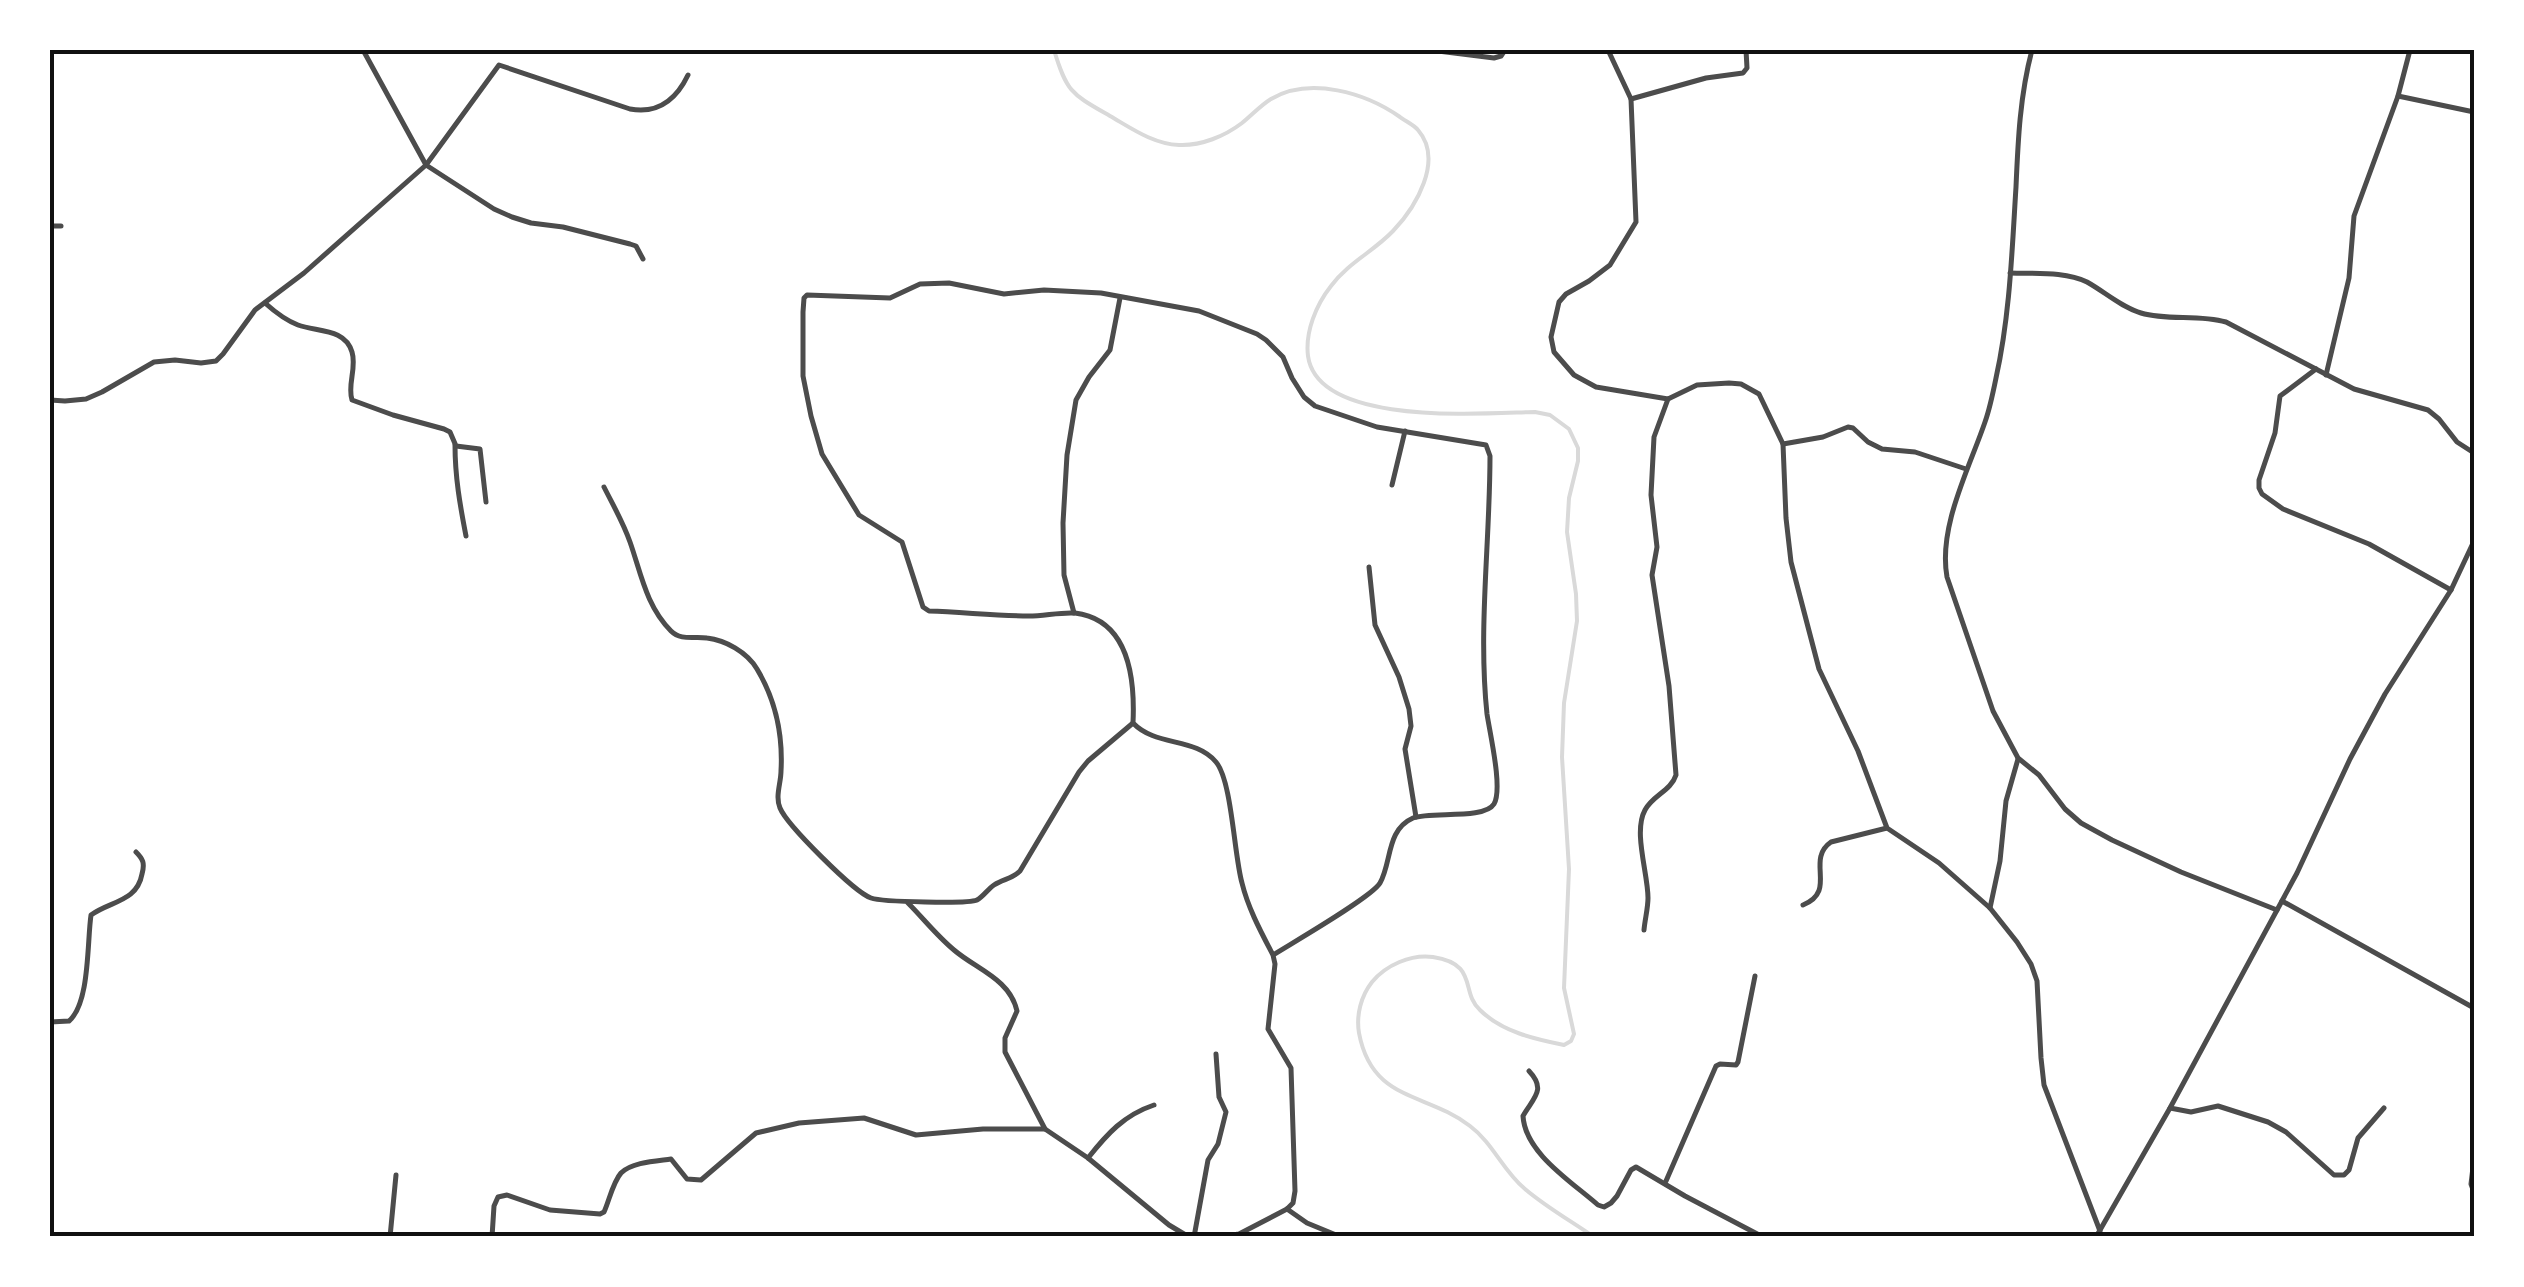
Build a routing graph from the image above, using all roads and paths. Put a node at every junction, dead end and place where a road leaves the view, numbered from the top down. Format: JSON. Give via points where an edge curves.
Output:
{"nodes":[{"id":1,"x":363,"y":50,"type":"edge"},
{"id":2,"x":1430,"y":50,"type":"edge"},
{"id":3,"x":1504,"y":50,"type":"edge"},
{"id":4,"x":1608,"y":50,"type":"edge"},
{"id":5,"x":1746,"y":50,"type":"edge"},
{"id":6,"x":2032,"y":50,"type":"edge"},
{"id":7,"x":2410,"y":50,"type":"edge"},
{"id":8,"x":688,"y":75,"type":"dead end"},
{"id":9,"x":2398,"y":96,"type":"junction"},
{"id":10,"x":1630,"y":100,"type":"junction"},
{"id":11,"x":2474,"y":112,"type":"edge"},
{"id":12,"x":426,"y":164,"type":"junction"},
{"id":13,"x":50,"y":226,"type":"edge"},
{"id":14,"x":62,"y":226,"type":"dead end"},
{"id":15,"x":643,"y":259,"type":"dead end"},
{"id":16,"x":2010,"y":273,"type":"junction"},
{"id":17,"x":1120,"y":298,"type":"junction"},
{"id":18,"x":265,"y":302,"type":"junction"},
{"id":19,"x":2316,"y":369,"type":"junction"},
{"id":20,"x":2326,"y":376,"type":"junction"},
{"id":21,"x":1668,"y":399,"type":"junction"},
{"id":22,"x":50,"y":400,"type":"edge"},
{"id":23,"x":1405,"y":431,"type":"junction"},
{"id":24,"x":1783,"y":444,"type":"junction"},
{"id":25,"x":455,"y":445,"type":"junction"},
{"id":26,"x":2474,"y":453,"type":"edge"},
{"id":27,"x":1966,"y":469,"type":"junction"},
{"id":28,"x":1392,"y":485,"type":"dead end"},
{"id":29,"x":604,"y":487,"type":"dead end"},
{"id":30,"x":486,"y":502,"type":"dead end"},
{"id":31,"x":466,"y":536,"type":"dead end"},
{"id":32,"x":2474,"y":540,"type":"edge"},
{"id":33,"x":1369,"y":567,"type":"dead end"},
{"id":34,"x":2450,"y":590,"type":"junction"},
{"id":35,"x":1074,"y":613,"type":"junction"},
{"id":36,"x":1133,"y":723,"type":"junction"},
{"id":37,"x":2018,"y":758,"type":"junction"},
{"id":38,"x":1416,"y":817,"type":"junction"},
{"id":39,"x":1887,"y":828,"type":"junction"},
{"id":40,"x":136,"y":852,"type":"dead end"},
{"id":41,"x":2282,"y":901,"type":"junction"},
{"id":42,"x":908,"y":902,"type":"junction"},
{"id":43,"x":1803,"y":905,"type":"dead end"},
{"id":44,"x":1990,"y":908,"type":"junction"},
{"id":45,"x":2277,"y":910,"type":"junction"},
{"id":46,"x":1644,"y":930,"type":"dead end"},
{"id":47,"x":1273,"y":955,"type":"junction"},
{"id":48,"x":1755,"y":976,"type":"dead end"},
{"id":49,"x":2474,"y":1008,"type":"edge"},
{"id":50,"x":50,"y":1022,"type":"edge"},
{"id":51,"x":1216,"y":1054,"type":"dead end"},
{"id":52,"x":1529,"y":1071,"type":"dead end"},
{"id":53,"x":1154,"y":1105,"type":"dead end"},
{"id":54,"x":2170,"y":1108,"type":"junction"},
{"id":55,"x":2384,"y":1108,"type":"dead end"},
{"id":56,"x":1046,"y":1129,"type":"junction"},
{"id":57,"x":1088,"y":1158,"type":"junction"},
{"id":58,"x":2474,"y":1159,"type":"edge"},
{"id":59,"x":396,"y":1175,"type":"dead end"},
{"id":60,"x":1666,"y":1182,"type":"junction"},
{"id":61,"x":2474,"y":1192,"type":"edge"},
{"id":62,"x":1288,"y":1209,"type":"junction"},
{"id":63,"x":2098,"y":1234,"type":"edge"},
{"id":64,"x":390,"y":1237,"type":"edge"},
{"id":65,"x":492,"y":1237,"type":"edge"},
{"id":66,"x":1191,"y":1237,"type":"edge"},
{"id":67,"x":1220,"y":1237,"type":"edge"},
{"id":68,"x":1341,"y":1237,"type":"edge"},
{"id":69,"x":1763,"y":1237,"type":"edge"}],
"edges":[{"from":1,"to":12,"type":"street"},
{"from":2,"to":3,"type":"street","via":[[1494,58]]},
{"from":4,"to":10,"type":"street"},
{"from":5,"to":10,"type":"street","via":[[1742,73]]},
{"from":6,"to":16,"type":"street","via":[[2021,95]]},
{"from":7,"to":9,"type":"street"},
{"from":8,"to":12,"type":"street","via":[[674,98],[642,111],[499,64]]},
{"from":9,"to":11,"type":"street"},
{"from":9,"to":20,"type":"street","via":[[2354,216],[2349,278]]},
{"from":10,"to":21,"type":"street","via":[[1636,222],[1610,265],[1559,302],[1551,345],[1585,383]]},
{"from":12,"to":15,"type":"street","via":[[494,209],[531,224],[636,246]]},
{"from":12,"to":18,"type":"street"},
{"from":13,"to":14,"type":"street"},
{"from":16,"to":19,"type":"street","via":[[2070,276],[2135,311],[2226,322]]},
{"from":16,"to":27,"type":"street","via":[[1996,377]]},
{"from":17,"to":23,"type":"street","via":[[1199,311],[1256,334],[1283,357],[1314,406]]},
{"from":17,"to":35,"type":"street","via":[[1110,350],[1076,400],[1066,455],[1064,575]]},
{"from":17,"to":35,"type":"street","via":[[1044,290],[1004,294],[929,283],[890,298],[813,294],[804,302],[804,376],[822,454],[858,515],[902,542],[923,607]]},
{"from":18,"to":22,"type":"street","via":[[216,360],[154,362],[86,399]]},
{"from":18,"to":25,"type":"street","via":[[293,323],[344,340],[353,353],[352,400],[444,429]]},
{"from":19,"to":20,"type":"street"},
{"from":19,"to":34,"type":"street","via":[[2280,396],[2259,480],[2262,494]]},
{"from":20,"to":26,"type":"street","via":[[2428,410]]},
{"from":21,"to":24,"type":"street","via":[[1697,385],[1741,384],[1759,394]]},
{"from":21,"to":46,"type":"street","via":[[1654,437],[1652,576],[1676,774],[1642,818]]},
{"from":23,"to":28,"type":"street"},
{"from":23,"to":38,"type":"street","via":[[1485,444],[1490,456],[1486,685],[1496,796],[1486,811]]},
{"from":24,"to":27,"type":"street","via":[[1848,427],[1882,449]]},
{"from":24,"to":39,"type":"street","via":[[1791,562],[1813,652]]},
{"from":25,"to":30,"type":"street","via":[[480,449]]},
{"from":25,"to":31,"type":"street"},
{"from":27,"to":37,"type":"street","via":[[1945,563],[1992,712]]},
{"from":29,"to":42,"type":"street","via":[[645,591],[671,632],[742,653],[770,690],[782,812],[866,896]]},
{"from":32,"to":34,"type":"street"},
{"from":33,"to":38,"type":"street","via":[[1374,625],[1410,709],[1405,749]]},
{"from":34,"to":41,"type":"street","via":[[2385,694]]},
{"from":35,"to":36,"type":"street","via":[[1106,625],[1124,647]]},
{"from":36,"to":42,"type":"street","via":[[1078,772],[1015,876],[976,901]]},
{"from":36,"to":47,"type":"street","via":[[1146,735],[1199,749],[1223,772],[1242,885]]},
{"from":37,"to":44,"type":"street"},
{"from":37,"to":45,"type":"street","via":[[2081,824]]},
{"from":38,"to":47,"type":"street","via":[[1395,835],[1378,887]]},
{"from":39,"to":43,"type":"street","via":[[1825,846],[1820,891]]},
{"from":39,"to":44,"type":"street"},
{"from":40,"to":50,"type":"street","via":[[144,868],[139,886],[91,916],[78,1012]]},
{"from":41,"to":45,"type":"street"},
{"from":41,"to":49,"type":"street"},
{"from":42,"to":56,"type":"street","via":[[1012,997],[1017,1010],[1005,1052]]},
{"from":44,"to":63,"type":"street","via":[[2036,973],[2044,1085]]},
{"from":45,"to":54,"type":"street"},
{"from":47,"to":62,"type":"street","via":[[1268,1029],[1292,1072],[1295,1191]]},
{"from":48,"to":60,"type":"street","via":[[1738,1062],[1716,1066]]},
{"from":51,"to":66,"type":"street","via":[[1226,1112]]},
{"from":52,"to":60,"type":"street","via":[[1538,1088],[1523,1116],[1528,1138],[1598,1205],[1611,1204],[1636,1166]]},
{"from":53,"to":57,"type":"street","via":[[1116,1126]]},
{"from":54,"to":55,"type":"street","via":[[2218,1106],[2268,1122],[2334,1175],[2349,1170],[2358,1138]]},
{"from":54,"to":63,"type":"street"},
{"from":56,"to":57,"type":"street"},
{"from":56,"to":65,"type":"street","via":[[916,1135],[864,1118],[776,1127],[756,1133],[700,1180],[688,1179],[670,1160],[627,1169],[600,1214],[498,1197]]},
{"from":57,"to":66,"type":"street"},
{"from":58,"to":61,"type":"street"},
{"from":59,"to":64,"type":"street"},
{"from":60,"to":69,"type":"street"},
{"from":62,"to":67,"type":"street"},
{"from":62,"to":68,"type":"street"}]}
